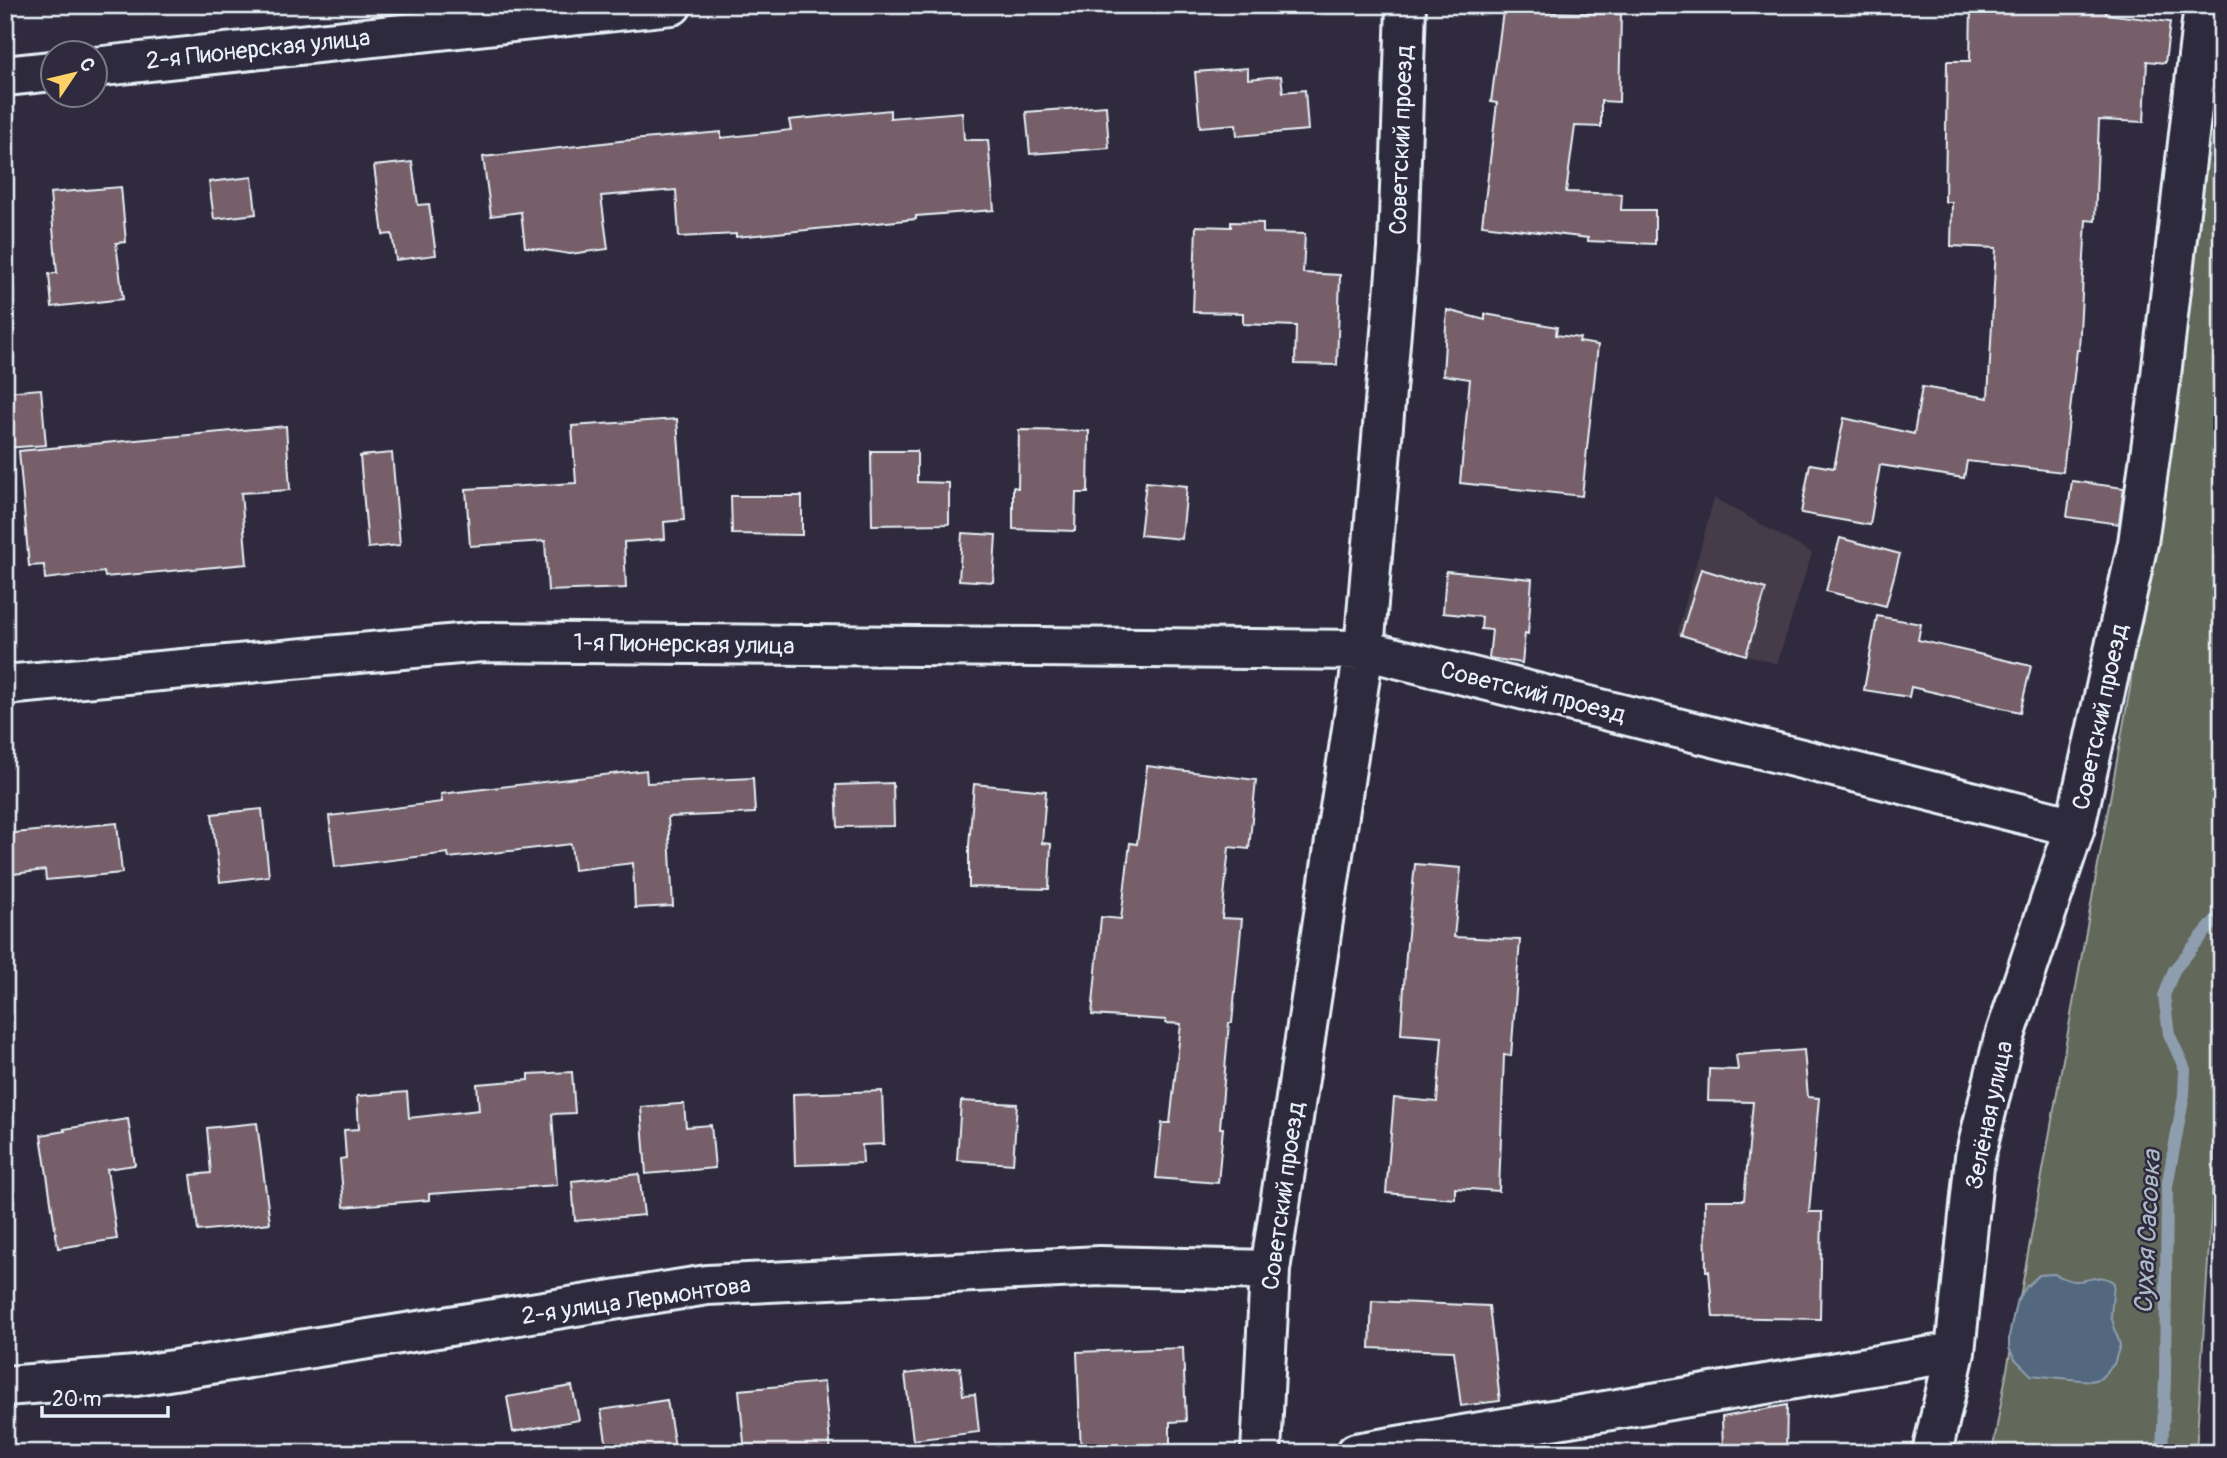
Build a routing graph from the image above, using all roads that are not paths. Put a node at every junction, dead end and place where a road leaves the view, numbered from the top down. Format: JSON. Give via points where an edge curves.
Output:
{"nodes":[{"id":1,"x":672,"y":5,"type":"edge"},
{"id":2,"x":1406,"y":5,"type":"edge"},
{"id":3,"x":2204,"y":5,"type":"edge"},
{"id":4,"x":108,"y":65,"type":"edge"},
{"id":5,"x":38,"y":72,"type":"edge"},
{"id":6,"x":5,"y":76,"type":"edge"},
{"id":7,"x":1364,"y":650,"type":"junction"},
{"id":8,"x":5,"y":684,"type":"edge"},
{"id":9,"x":2075,"y":827,"type":"junction"},
{"id":10,"x":1270,"y":1270,"type":"junction"},
{"id":11,"x":1955,"y":1352,"type":"junction"},
{"id":12,"x":5,"y":1386,"type":"edge"},
{"id":13,"x":1261,"y":1453,"type":"edge"},
{"id":14,"x":1356,"y":1453,"type":"edge"},
{"id":15,"x":1933,"y":1453,"type":"edge"}],
"edges":[{"from":1,"to":4,"type":"street","name":"2-я Пионерская улица"},
{"from":2,"to":7,"type":"street","name":"Советский проезд","via":[[1398,249]]},
{"from":3,"to":9,"type":"street","name":"Советский проезд","via":[[2138,543]]},
{"from":5,"to":6,"type":"street"},
{"from":7,"to":8,"type":"street","name":"1-я Пионерская улица","via":[[481,642]]},
{"from":7,"to":9,"type":"street","name":"Советский проезд"},
{"from":7,"to":10,"type":"street","name":"Советский проезд"},
{"from":9,"to":11,"type":"street","name":"Зелёная улица","via":[[2003,1042],[1975,1157]]},
{"from":10,"to":12,"type":"street","name":"2-я улица Лермонтова","via":[[1100,1266],[707,1285],[136,1376]]},
{"from":10,"to":13,"type":"street","name":"Советский проезд"},
{"from":11,"to":14,"type":"street"},
{"from":11,"to":15,"type":"street","name":"Зелёная улица"}]}
